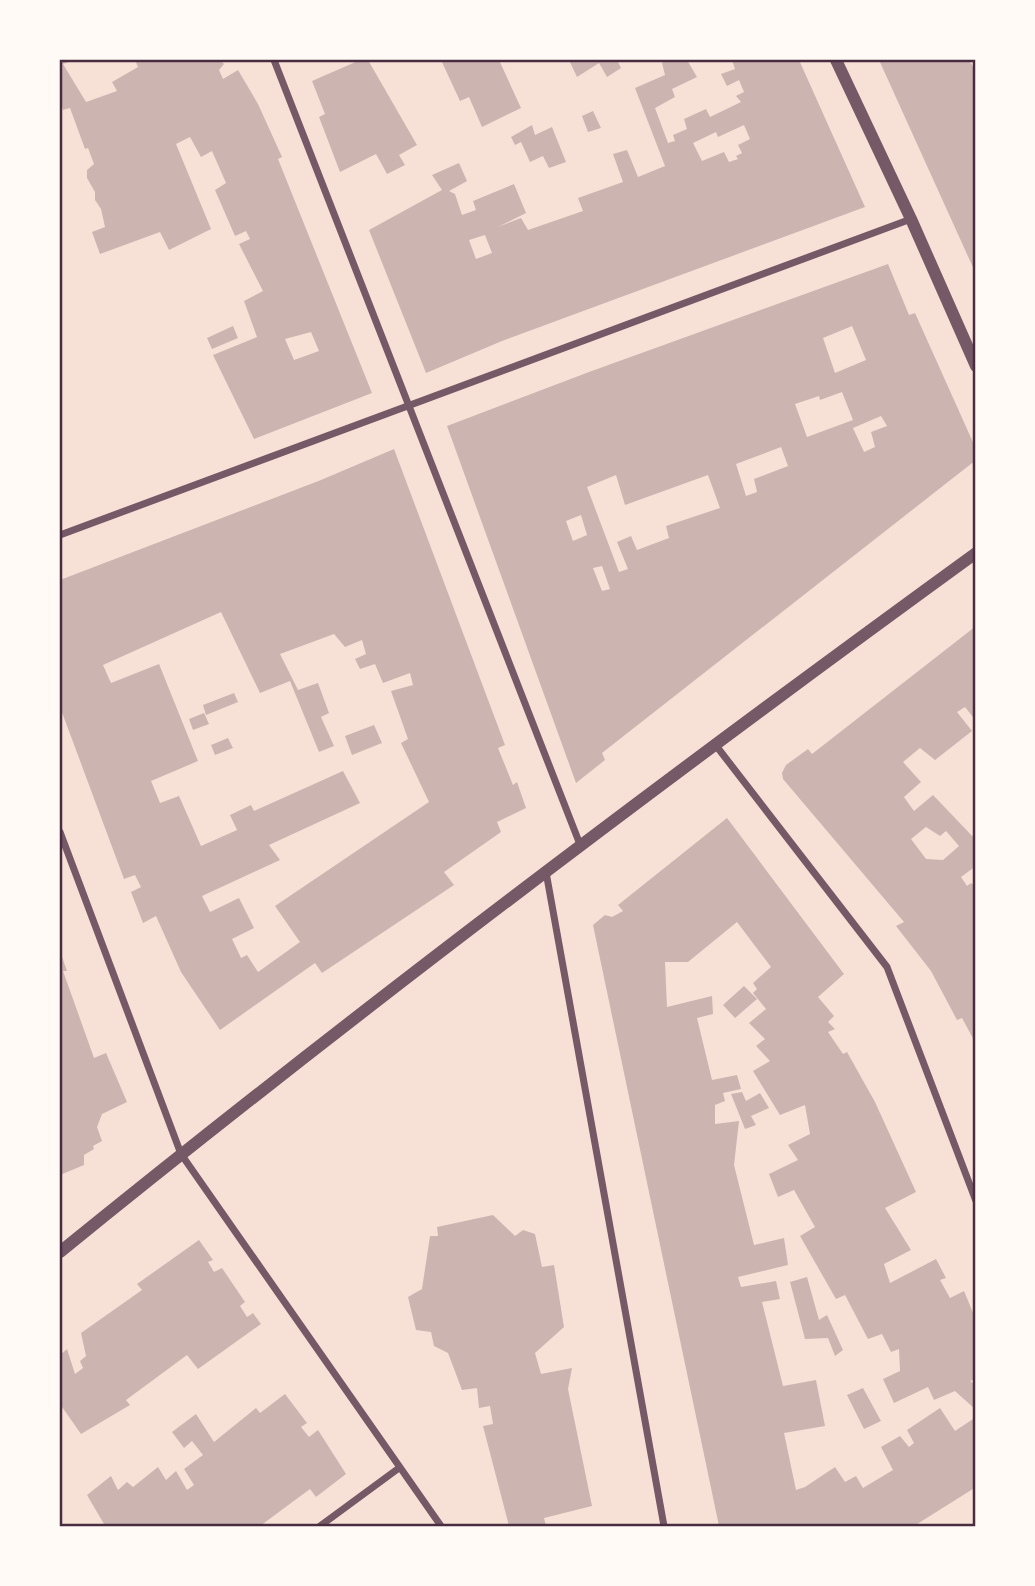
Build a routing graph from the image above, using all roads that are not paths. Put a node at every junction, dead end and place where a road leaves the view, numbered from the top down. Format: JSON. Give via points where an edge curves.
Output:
{"nodes":[{"id":1,"x":277,"y":60,"type":"edge"},
{"id":2,"x":836,"y":60,"type":"edge"},
{"id":3,"x":911,"y":219,"type":"junction"},
{"id":4,"x":975,"y":366,"type":"edge"},
{"id":5,"x":409,"y":405,"type":"junction"},
{"id":6,"x":60,"y":535,"type":"edge"},
{"id":7,"x":975,"y":553,"type":"edge"},
{"id":8,"x":715,"y":743,"type":"junction"},
{"id":9,"x":60,"y":832,"type":"edge"},
{"id":10,"x":581,"y":846,"type":"junction"},
{"id":11,"x":546,"y":872,"type":"junction"},
{"id":12,"x":181,"y":1154,"type":"junction"},
{"id":13,"x":975,"y":1201,"type":"edge"},
{"id":14,"x":60,"y":1252,"type":"edge"},
{"id":15,"x":399,"y":1468,"type":"junction"},
{"id":16,"x":320,"y":1527,"type":"edge"},
{"id":17,"x":441,"y":1527,"type":"edge"},
{"id":18,"x":664,"y":1527,"type":"edge"}],
"edges":[{"from":1,"to":5,"type":"street"},
{"from":2,"to":3,"type":"street"},
{"from":3,"to":4,"type":"street"},
{"from":3,"to":5,"type":"street"},
{"from":5,"to":6,"type":"street"},
{"from":5,"to":10,"type":"street"},
{"from":7,"to":8,"type":"street"},
{"from":8,"to":10,"type":"street"},
{"from":8,"to":13,"type":"street","via":[[887,967]]},
{"from":9,"to":12,"type":"street"},
{"from":10,"to":11,"type":"street"},
{"from":11,"to":12,"type":"street"},
{"from":11,"to":18,"type":"street"},
{"from":12,"to":14,"type":"street"},
{"from":12,"to":15,"type":"street"},
{"from":15,"to":16,"type":"street"},
{"from":15,"to":17,"type":"street"}]}
